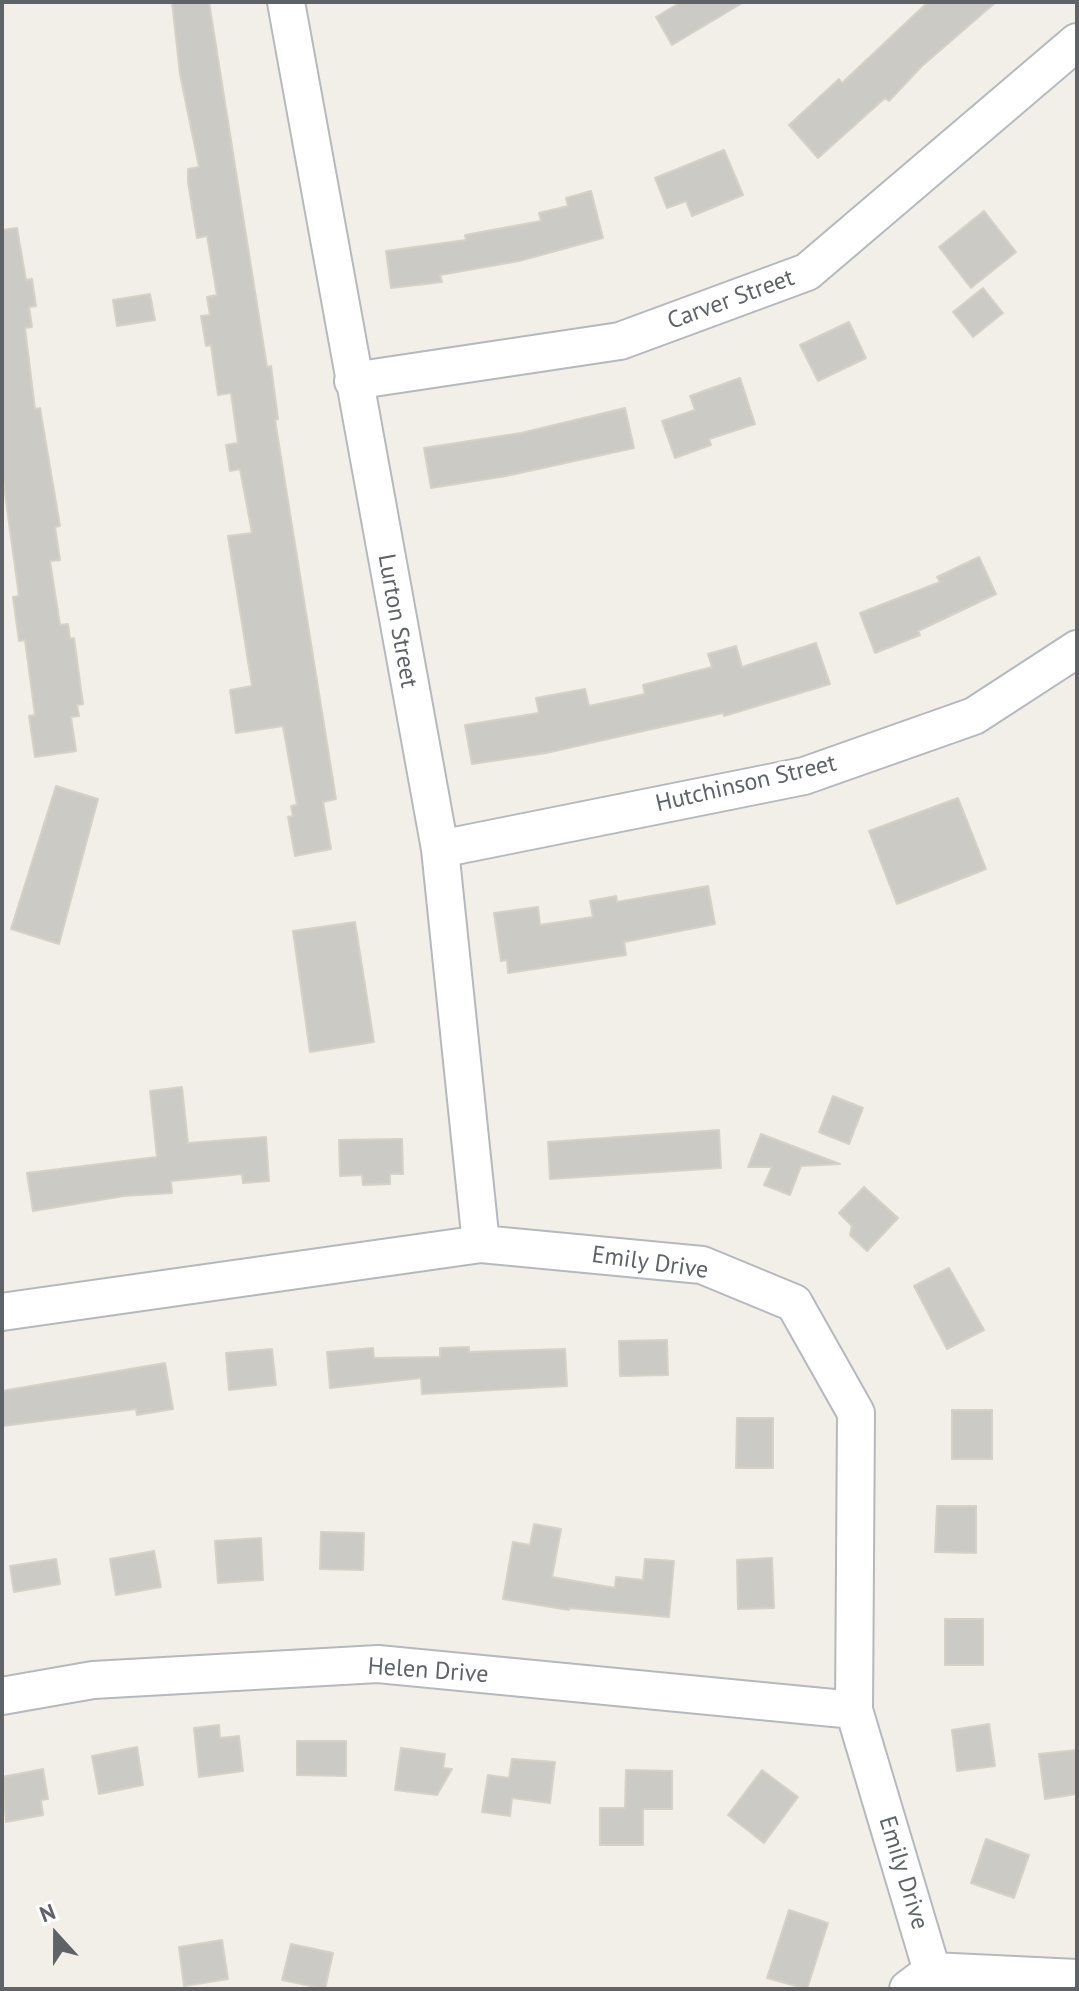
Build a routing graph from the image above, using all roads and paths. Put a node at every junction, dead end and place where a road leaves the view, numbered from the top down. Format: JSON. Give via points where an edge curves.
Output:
{"nodes":[{"id":1,"x":286,"y":2,"type":"edge"},
{"id":2,"x":1077,"y":42,"type":"edge"},
{"id":3,"x":353,"y":381,"type":"junction"},
{"id":4,"x":1077,"y":649,"type":"edge"},
{"id":5,"x":440,"y":849,"type":"junction"},
{"id":6,"x":481,"y":1244,"type":"junction"},
{"id":7,"x":2,"y":1312,"type":"edge"},
{"id":8,"x":2,"y":1696,"type":"edge"},
{"id":9,"x":854,"y":1710,"type":"junction"},
{"id":10,"x":1077,"y":1978,"type":"edge"},
{"id":11,"x":920,"y":1980,"type":"edge"}],
"edges":[{"from":1,"to":3,"type":"street","name":"Lurton Street"},
{"from":2,"to":3,"type":"street","name":"Carver Street","via":[[807,272],[620,341]]},
{"from":3,"to":5,"type":"street","name":"Lurton Street"},
{"from":4,"to":5,"type":"street","name":"Hutchinson Street","via":[[974,716],[804,776]]},
{"from":5,"to":6,"type":"street","name":"Lurton Street"},
{"from":6,"to":7,"type":"street","name":"Emily Drive"},
{"from":6,"to":9,"type":"street","name":"Emily Drive","via":[[702,1265],[794,1303],[856,1413]]},
{"from":8,"to":9,"type":"street","name":"Helen Drive","via":[[93,1680],[378,1664]]},
{"from":9,"to":11,"type":"street","name":"Emily Drive"},
{"from":10,"to":11,"type":"street"}]}
